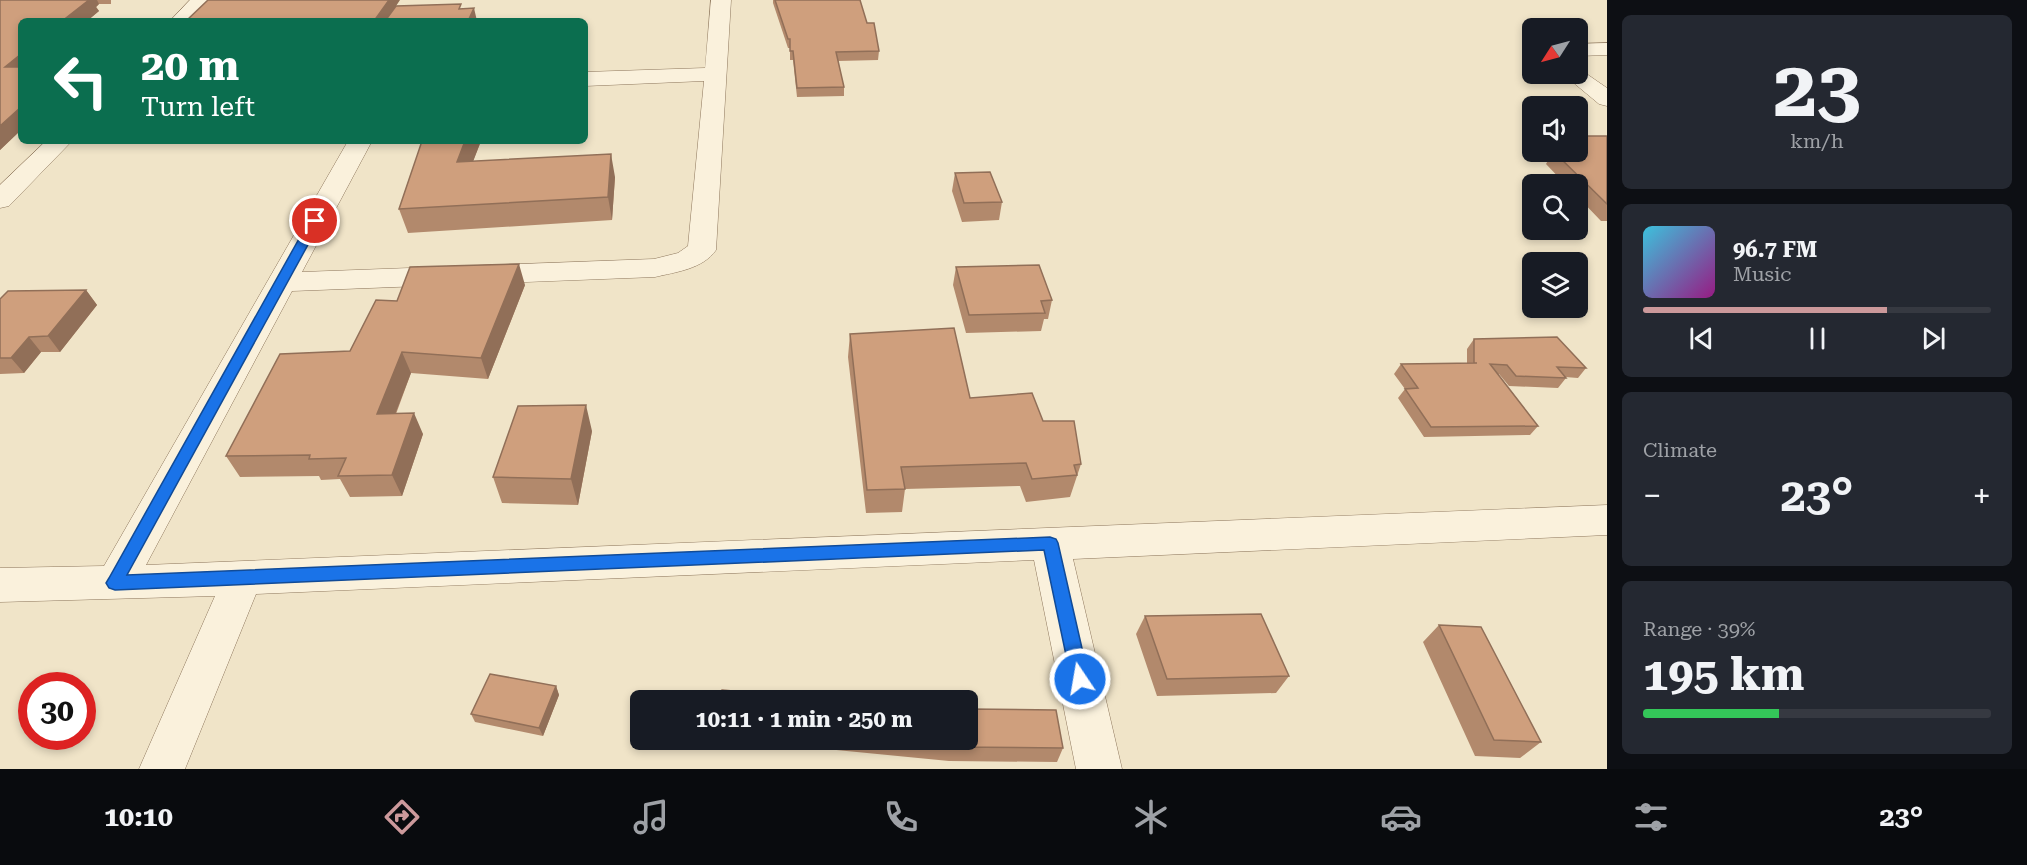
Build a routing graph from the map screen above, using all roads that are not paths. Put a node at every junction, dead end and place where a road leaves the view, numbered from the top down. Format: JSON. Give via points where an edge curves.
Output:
{"nodes":[{"id":1,"x":201,"y":0,"type":"edge"},
{"id":2,"x":721,"y":0,"type":"edge"},
{"id":3,"x":183,"y":18,"type":"edge"},
{"id":4,"x":1607,"y":49,"type":"edge"},
{"id":5,"x":1588,"y":50,"type":"edge"},
{"id":6,"x":714,"y":74,"type":"junction"},
{"id":7,"x":588,"y":79,"type":"edge"},
{"id":8,"x":1587,"y":84,"type":"edge"},
{"id":9,"x":1607,"y":99,"type":"edge"},
{"id":10,"x":57,"y":144,"type":"edge"},
{"id":11,"x":358,"y":144,"type":"edge"},
{"id":12,"x":0,"y":200,"type":"edge"},
{"id":13,"x":281,"y":282,"type":"junction"},
{"id":14,"x":1607,"y":520,"type":"edge"},
{"id":15,"x":1050,"y":543,"type":"junction"},
{"id":16,"x":243,"y":578,"type":"junction"},
{"id":17,"x":115,"y":583,"type":"junction"},
{"id":18,"x":0,"y":585,"type":"edge"},
{"id":19,"x":162,"y":769,"type":"edge"},
{"id":20,"x":1099,"y":769,"type":"edge"}],
"edges":[{"from":1,"to":3,"type":"street"},
{"from":2,"to":6,"type":"street"},
{"from":4,"to":5,"type":"street"},
{"from":6,"to":7,"type":"street"},
{"from":6,"to":13,"type":"street","via":[[702,250],[688,259],[655,268]]},
{"from":8,"to":9,"type":"street"},
{"from":10,"to":12,"type":"street"},
{"from":11,"to":13,"type":"street"},
{"from":13,"to":17,"type":"street"},
{"from":14,"to":15,"type":"street"},
{"from":15,"to":16,"type":"street"},
{"from":15,"to":20,"type":"street"},
{"from":16,"to":17,"type":"street"},
{"from":16,"to":19,"type":"street"},
{"from":17,"to":18,"type":"street"}]}
